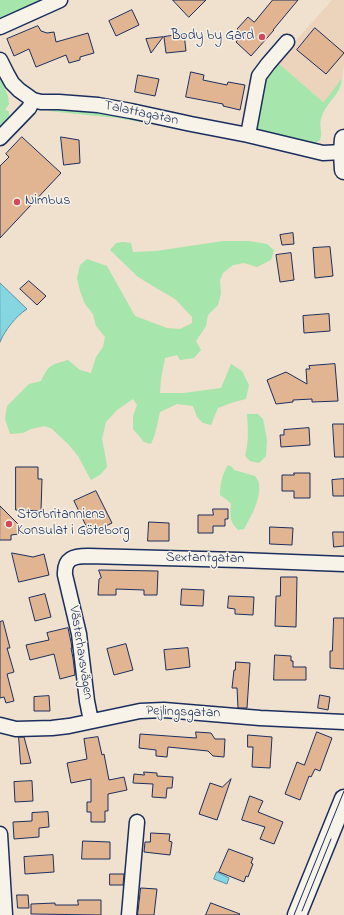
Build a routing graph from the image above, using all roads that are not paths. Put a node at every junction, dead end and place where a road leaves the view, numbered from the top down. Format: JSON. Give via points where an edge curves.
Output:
{"nodes":[{"id":1,"x":60,"y":0,"type":"edge"},
{"id":2,"x":0,"y":27,"type":"edge"},
{"id":3,"x":287,"y":42,"type":"dead end"},
{"id":4,"x":0,"y":60,"type":"edge"},
{"id":5,"x":33,"y":100,"type":"junction"},
{"id":6,"x":248,"y":135,"type":"junction"},
{"id":7,"x":0,"y":138,"type":"edge"},
{"id":8,"x":343,"y":146,"type":"edge"},
{"id":9,"x":344,"y":170,"type":"edge"},
{"id":10,"x":68,"y":562,"type":"joint"},
{"id":11,"x":344,"y":564,"type":"edge"},
{"id":12,"x":91,"y":721,"type":"junction"},
{"id":13,"x":344,"y":722,"type":"edge"},
{"id":14,"x":0,"y":726,"type":"edge"},
{"id":15,"x":344,"y":799,"type":"edge"},
{"id":16,"x":137,"y":822,"type":"dead end"},
{"id":17,"x":0,"y":834,"type":"edge"},
{"id":18,"x":5,"y":915,"type":"edge"},
{"id":19,"x":129,"y":915,"type":"edge"},
{"id":20,"x":297,"y":915,"type":"edge"}],
"edges":[{"from":1,"to":2,"type":"street"},
{"from":3,"to":6,"type":"street","via":[[259,76]]},
{"from":4,"to":5,"type":"street","via":[[12,83]]},
{"from":5,"to":6,"type":"street","name":"Talattagatan","via":[[98,105]]},
{"from":5,"to":7,"type":"street","via":[[29,108]]},
{"from":6,"to":8,"type":"street","name":"Talattagatan","via":[[323,153]]},
{"from":8,"to":9,"type":"street"},
{"from":10,"to":11,"type":"street","name":"Sextantgatan","via":[[75,557],[88,556]]},
{"from":10,"to":12,"type":"street","name":"Västerhavsvägen","via":[[65,574],[79,634]]},
{"from":12,"to":13,"type":"street","name":"Pejlingsgatan","via":[[164,710]]},
{"from":12,"to":14,"type":"street","name":"Pejlingsgatan","via":[[38,729]]},
{"from":15,"to":20,"type":"street"},
{"from":16,"to":19,"type":"street"},
{"from":17,"to":18,"type":"street"}]}
